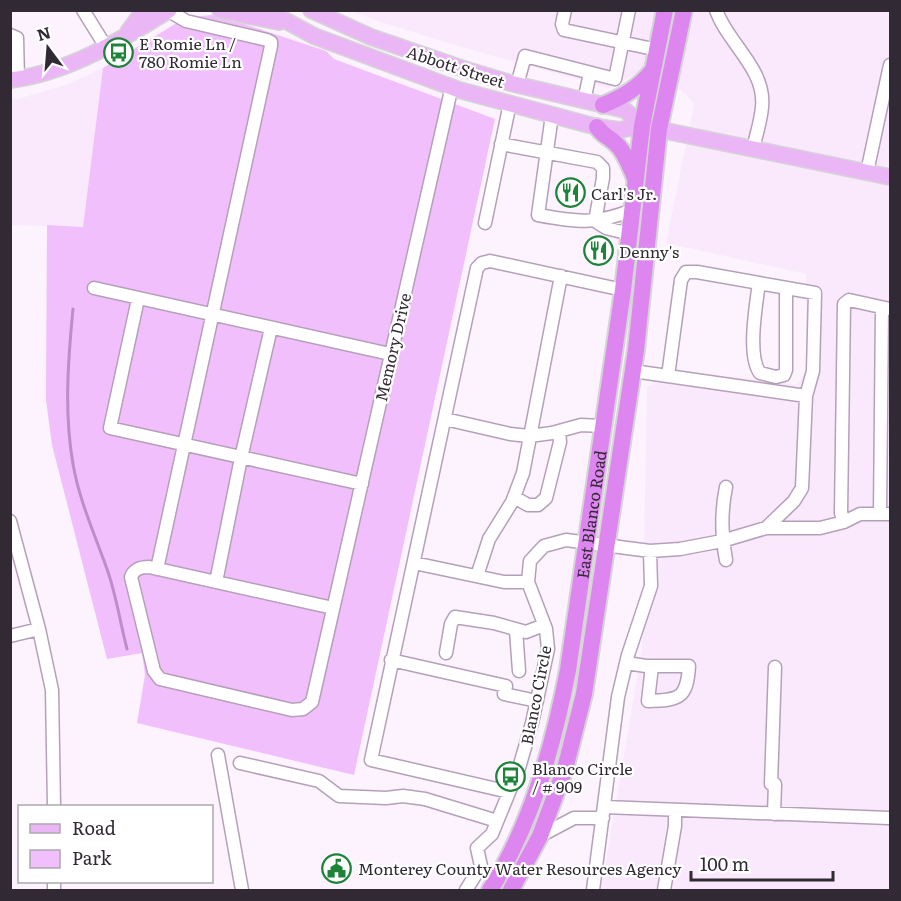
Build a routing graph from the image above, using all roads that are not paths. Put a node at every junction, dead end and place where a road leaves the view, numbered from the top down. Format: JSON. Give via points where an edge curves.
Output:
{"nodes":[{"id":1,"x":83,"y":10,"type":"edge"},
{"id":2,"x":144,"y":10,"type":"edge"},
{"id":3,"x":220,"y":10,"type":"edge"},
{"id":4,"x":266,"y":10,"type":"edge"},
{"id":5,"x":311,"y":10,"type":"edge"},
{"id":6,"x":565,"y":10,"type":"edge"},
{"id":7,"x":629,"y":10,"type":"edge"},
{"id":8,"x":665,"y":10,"type":"edge"},
{"id":9,"x":684,"y":10,"type":"edge"},
{"id":10,"x":716,"y":10,"type":"edge"},
{"id":11,"x":169,"y":11,"type":"edge"},
{"id":12,"x":291,"y":25,"type":"junction"},
{"id":13,"x":10,"y":35,"type":"edge"},
{"id":14,"x":126,"y":36,"type":"junction"},
{"id":15,"x":623,"y":42,"type":"junction"},
{"id":16,"x":106,"y":47,"type":"junction"},
{"id":17,"x":657,"y":50,"type":"junction"},
{"id":18,"x":891,"y":64,"type":"edge"},
{"id":19,"x":652,"y":70,"type":"junction"},
{"id":20,"x":590,"y":73,"type":"junction"},
{"id":21,"x":14,"y":80,"type":"edge"},
{"id":22,"x":517,"y":85,"type":"junction"},
{"id":23,"x":452,"y":86,"type":"junction"},
{"id":24,"x":584,"y":101,"type":"junction"},
{"id":25,"x":510,"y":103,"type":"junction"},
{"id":26,"x":603,"y":105,"type":"junction"},
{"id":27,"x":552,"y":115,"type":"junction"},
{"id":28,"x":597,"y":127,"type":"junction"},
{"id":29,"x":650,"y":128,"type":"junction"},
{"id":30,"x":501,"y":144,"type":"junction"},
{"id":31,"x":753,"y":149,"type":"junction"},
{"id":32,"x":548,"y":151,"type":"junction"},
{"id":33,"x":867,"y":172,"type":"junction"},
{"id":34,"x":891,"y":177,"type":"edge"},
{"id":35,"x":635,"y":178,"type":"junction"},
{"id":36,"x":632,"y":210,"type":"junction"},
{"id":37,"x":595,"y":221,"type":"junction"},
{"id":38,"x":485,"y":223,"type":"dead end"},
{"id":39,"x":630,"y":234,"type":"junction"},
{"id":40,"x":561,"y":276,"type":"junction"},
{"id":41,"x":759,"y":283,"type":"junction"},
{"id":42,"x":94,"y":288,"type":"dead end"},
{"id":43,"x":786,"y":288,"type":"junction"},
{"id":44,"x":623,"y":290,"type":"junction"},
{"id":45,"x":138,"y":299,"type":"junction"},
{"id":46,"x":886,"y":308,"type":"edge"},
{"id":47,"x":212,"y":315,"type":"junction"},
{"id":48,"x":271,"y":328,"type":"junction"},
{"id":49,"x":390,"y":354,"type":"junction"},
{"id":50,"x":633,"y":371,"type":"junction"},
{"id":51,"x":668,"y":376,"type":"junction"},
{"id":52,"x":806,"y":396,"type":"junction"},
{"id":53,"x":445,"y":419,"type":"junction"},
{"id":54,"x":602,"y":426,"type":"junction"},
{"id":55,"x":559,"y":431,"type":"junction"},
{"id":56,"x":529,"y":436,"type":"junction"},
{"id":57,"x":183,"y":445,"type":"junction"},
{"id":58,"x":241,"y":458,"type":"junction"},
{"id":59,"x":362,"y":484,"type":"junction"},
{"id":60,"x":726,"y":487,"type":"dead end"},
{"id":61,"x":514,"y":497,"type":"junction"},
{"id":62,"x":885,"y":514,"type":"edge"},
{"id":63,"x":10,"y":521,"type":"edge"},
{"id":64,"x":843,"y":522,"type":"junction"},
{"id":65,"x":766,"y":528,"type":"junction"},
{"id":66,"x":722,"y":541,"type":"junction"},
{"id":67,"x":587,"y":542,"type":"junction"},
{"id":68,"x":606,"y":546,"type":"junction"},
{"id":69,"x":650,"y":551,"type":"junction"},
{"id":70,"x":726,"y":560,"type":"dead end"},
{"id":71,"x":414,"y":563,"type":"junction"},
{"id":72,"x":157,"y":569,"type":"junction"},
{"id":73,"x":477,"y":576,"type":"junction"},
{"id":74,"x":216,"y":582,"type":"junction"},
{"id":75,"x":528,"y":582,"type":"junction"},
{"id":76,"x":333,"y":608,"type":"junction"},
{"id":77,"x":544,"y":625,"type":"junction"},
{"id":78,"x":39,"y":629,"type":"junction"},
{"id":79,"x":516,"y":630,"type":"junction"},
{"id":80,"x":10,"y":636,"type":"edge"},
{"id":81,"x":446,"y":653,"type":"dead end"},
{"id":82,"x":391,"y":660,"type":"junction"},
{"id":83,"x":626,"y":663,"type":"junction"},
{"id":84,"x":652,"y":666,"type":"dead end"},
{"id":85,"x":775,"y":667,"type":"dead end"},
{"id":86,"x":519,"y":671,"type":"dead end"},
{"id":87,"x":537,"y":701,"type":"junction"},
{"id":88,"x":218,"y":755,"type":"dead end"},
{"id":89,"x":240,"y":763,"type":"dead end"},
{"id":90,"x":509,"y":792,"type":"junction"},
{"id":91,"x":54,"y":805,"type":"edge"},
{"id":92,"x":675,"y":810,"type":"junction"},
{"id":93,"x":604,"y":812,"type":"junction"},
{"id":94,"x":774,"y":814,"type":"junction"},
{"id":95,"x":889,"y":818,"type":"edge"},
{"id":96,"x":497,"y":821,"type":"junction"},
{"id":97,"x":540,"y":836,"type":"junction"},
{"id":98,"x":242,"y":891,"type":"edge"},
{"id":99,"x":466,"y":891,"type":"edge"},
{"id":100,"x":490,"y":891,"type":"edge"},
{"id":101,"x":511,"y":891,"type":"edge"},
{"id":102,"x":593,"y":891,"type":"edge"},
{"id":103,"x":664,"y":891,"type":"edge"}],
"edges":[{"from":1,"to":16,"type":"street"},
{"from":2,"to":14,"type":"main road"},
{"from":3,"to":12,"type":"main road"},
{"from":4,"to":12,"type":"main road","name":"Abbott Street"},
{"from":5,"to":22,"type":"main road","name":"Abbott Street","via":[[371,38]]},
{"from":6,"to":15,"type":"street","via":[[561,24],[564,30]]},
{"from":7,"to":15,"type":"street"},
{"from":8,"to":17,"type":"highway"},
{"from":9,"to":29,"type":"highway"},
{"from":10,"to":31,"type":"street","via":[[721,24],[756,75],[761,91],[762,106]]},
{"from":11,"to":14,"type":"main road"},
{"from":11,"to":47,"type":"street","via":[[186,21],[271,42]]},
{"from":12,"to":23,"type":"main road","name":"Abbott Street"},
{"from":13,"to":21,"type":"street","via":[[17,38]]},
{"from":14,"to":16,"type":"main road"},
{"from":15,"to":17,"type":"street"},
{"from":15,"to":20,"type":"street","via":[[615,79]]},
{"from":16,"to":21,"type":"main road","via":[[59,68]]},
{"from":17,"to":19,"type":"highway"},
{"from":18,"to":33,"type":"street"},
{"from":19,"to":26,"type":"highway","via":[[640,85]]},
{"from":19,"to":29,"type":"highway"},
{"from":20,"to":22,"type":"street","via":[[525,56]]},
{"from":20,"to":24,"type":"street"},
{"from":22,"to":24,"type":"main road","name":"Abbott Street"},
{"from":23,"to":25,"type":"main road","name":"Abbott Street"},
{"from":23,"to":49,"type":"street","name":"Memory Drive"},
{"from":24,"to":26,"type":"main road","name":"Abbott Street"},
{"from":25,"to":27,"type":"main road","name":"Abbott Street"},
{"from":25,"to":30,"type":"street"},
{"from":26,"to":29,"type":"main road","name":"Abbott Street","via":[[625,110]]},
{"from":27,"to":28,"type":"main road","name":"Abbott Street"},
{"from":27,"to":32,"type":"street"},
{"from":28,"to":29,"type":"main road","name":"Abbott Street"},
{"from":28,"to":35,"type":"highway","via":[[622,151]]},
{"from":29,"to":31,"type":"main road","name":"Abbott Street"},
{"from":29,"to":35,"type":"highway","name":"East Blanco Road"},
{"from":29,"to":50,"type":"highway","name":"East Blanco Road","via":[[648,244]]},
{"from":30,"to":32,"type":"street"},
{"from":30,"to":38,"type":"street"},
{"from":31,"to":33,"type":"main road","name":"Abbott Street"},
{"from":32,"to":37,"type":"street","via":[[597,162],[603,168]]},
{"from":32,"to":37,"type":"street","via":[[538,215]]},
{"from":33,"to":34,"type":"main road","name":"Abbott Street"},
{"from":35,"to":36,"type":"highway","name":"East Blanco Road"},
{"from":36,"to":37,"type":"street"},
{"from":36,"to":39,"type":"highway","name":"East Blanco Road"},
{"from":37,"to":39,"type":"street"},
{"from":39,"to":44,"type":"highway","name":"East Blanco Road"},
{"from":40,"to":44,"type":"street"},
{"from":40,"to":53,"type":"street","via":[[490,261],[477,268]]},
{"from":40,"to":56,"type":"street"},
{"from":41,"to":43,"type":"street"},
{"from":41,"to":43,"type":"street","via":[[754,362],[760,373],[776,377],[786,370]]},
{"from":41,"to":51,"type":"street","via":[[697,272],[683,275]]},
{"from":42,"to":45,"type":"street"},
{"from":43,"to":52,"type":"street","via":[[815,293],[813,371]]},
{"from":44,"to":54,"type":"highway","name":"East Blanco Road"},
{"from":45,"to":47,"type":"street"},
{"from":45,"to":57,"type":"street","via":[[110,428]]},
{"from":46,"to":62,"type":"street"},
{"from":46,"to":64,"type":"street","via":[[849,300],[844,304]]},
{"from":47,"to":48,"type":"street"},
{"from":47,"to":57,"type":"street"},
{"from":48,"to":49,"type":"street"},
{"from":48,"to":58,"type":"street"},
{"from":49,"to":59,"type":"street","name":"Memory Drive"},
{"from":50,"to":51,"type":"street"},
{"from":50,"to":68,"type":"highway","name":"East Blanco Road"},
{"from":51,"to":52,"type":"street"},
{"from":52,"to":65,"type":"street","via":[[802,488]]},
{"from":53,"to":56,"type":"street"},
{"from":53,"to":71,"type":"street"},
{"from":54,"to":55,"type":"street","via":[[581,425]]},
{"from":54,"to":67,"type":"highway","name":"East Blanco Road"},
{"from":55,"to":56,"type":"street"},
{"from":55,"to":61,"type":"street","via":[[560,442],[546,498],[538,505]]},
{"from":56,"to":61,"type":"street","via":[[523,473]]},
{"from":57,"to":58,"type":"street"},
{"from":57,"to":72,"type":"street"},
{"from":58,"to":59,"type":"street"},
{"from":58,"to":74,"type":"street"},
{"from":59,"to":76,"type":"street","name":"Memory Drive"},
{"from":60,"to":66,"type":"street"},
{"from":61,"to":73,"type":"street","via":[[489,539]]},
{"from":62,"to":64,"type":"street","via":[[860,514]]},
{"from":63,"to":78,"type":"street"},
{"from":64,"to":65,"type":"street","via":[[820,528]]},
{"from":65,"to":66,"type":"street"},
{"from":66,"to":69,"type":"street"},
{"from":66,"to":70,"type":"street"},
{"from":67,"to":68,"type":"street"},
{"from":67,"to":75,"type":"street","via":[[566,540],[544,546],[530,561]]},
{"from":67,"to":100,"type":"highway","name":"East Blanco Road","via":[[557,728],[522,830]]},
{"from":68,"to":69,"type":"street"},
{"from":68,"to":97,"type":"highway","name":"East Blanco Road","via":[[584,694],[565,769]]},
{"from":69,"to":83,"type":"street","via":[[651,586]]},
{"from":71,"to":73,"type":"street"},
{"from":71,"to":82,"type":"street"},
{"from":72,"to":74,"type":"street"},
{"from":72,"to":76,"type":"street","name":"Memory Drive","via":[[139,568],[131,577],[157,675],[166,682],[292,710],[309,706],[314,697]]},
{"from":73,"to":75,"type":"street"},
{"from":74,"to":76,"type":"street"},
{"from":75,"to":77,"type":"street","name":"Blanco Circle"},
{"from":77,"to":79,"type":"street","via":[[526,632]]},
{"from":77,"to":87,"type":"street","name":"Blanco Circle","via":[[548,649]]},
{"from":78,"to":80,"type":"street"},
{"from":78,"to":91,"type":"street","via":[[52,690]]},
{"from":79,"to":81,"type":"street","via":[[494,622],[455,617]]},
{"from":79,"to":86,"type":"street"},
{"from":82,"to":87,"type":"street","via":[[506,686],[504,694]]},
{"from":82,"to":90,"type":"street","via":[[370,760]]},
{"from":83,"to":84,"type":"street"},
{"from":83,"to":93,"type":"street"},
{"from":85,"to":94,"type":"street"},
{"from":87,"to":90,"type":"street","name":"Blanco Circle","via":[[522,760]]},
{"from":88,"to":98,"type":"street"},
{"from":89,"to":96,"type":"street","via":[[320,781],[339,796],[403,796]]},
{"from":90,"to":96,"type":"street","name":"Blanco Circle"},
{"from":92,"to":93,"type":"street"},
{"from":92,"to":94,"type":"street"},
{"from":92,"to":103,"type":"street"},
{"from":93,"to":97,"type":"street","via":[[574,818]]},
{"from":93,"to":102,"type":"street"},
{"from":94,"to":95,"type":"street"},
{"from":96,"to":99,"type":"street","name":"Blanco Circle","via":[[490,836],[477,848],[481,866]]},
{"from":97,"to":101,"type":"highway","name":"East Blanco Road"}]}
